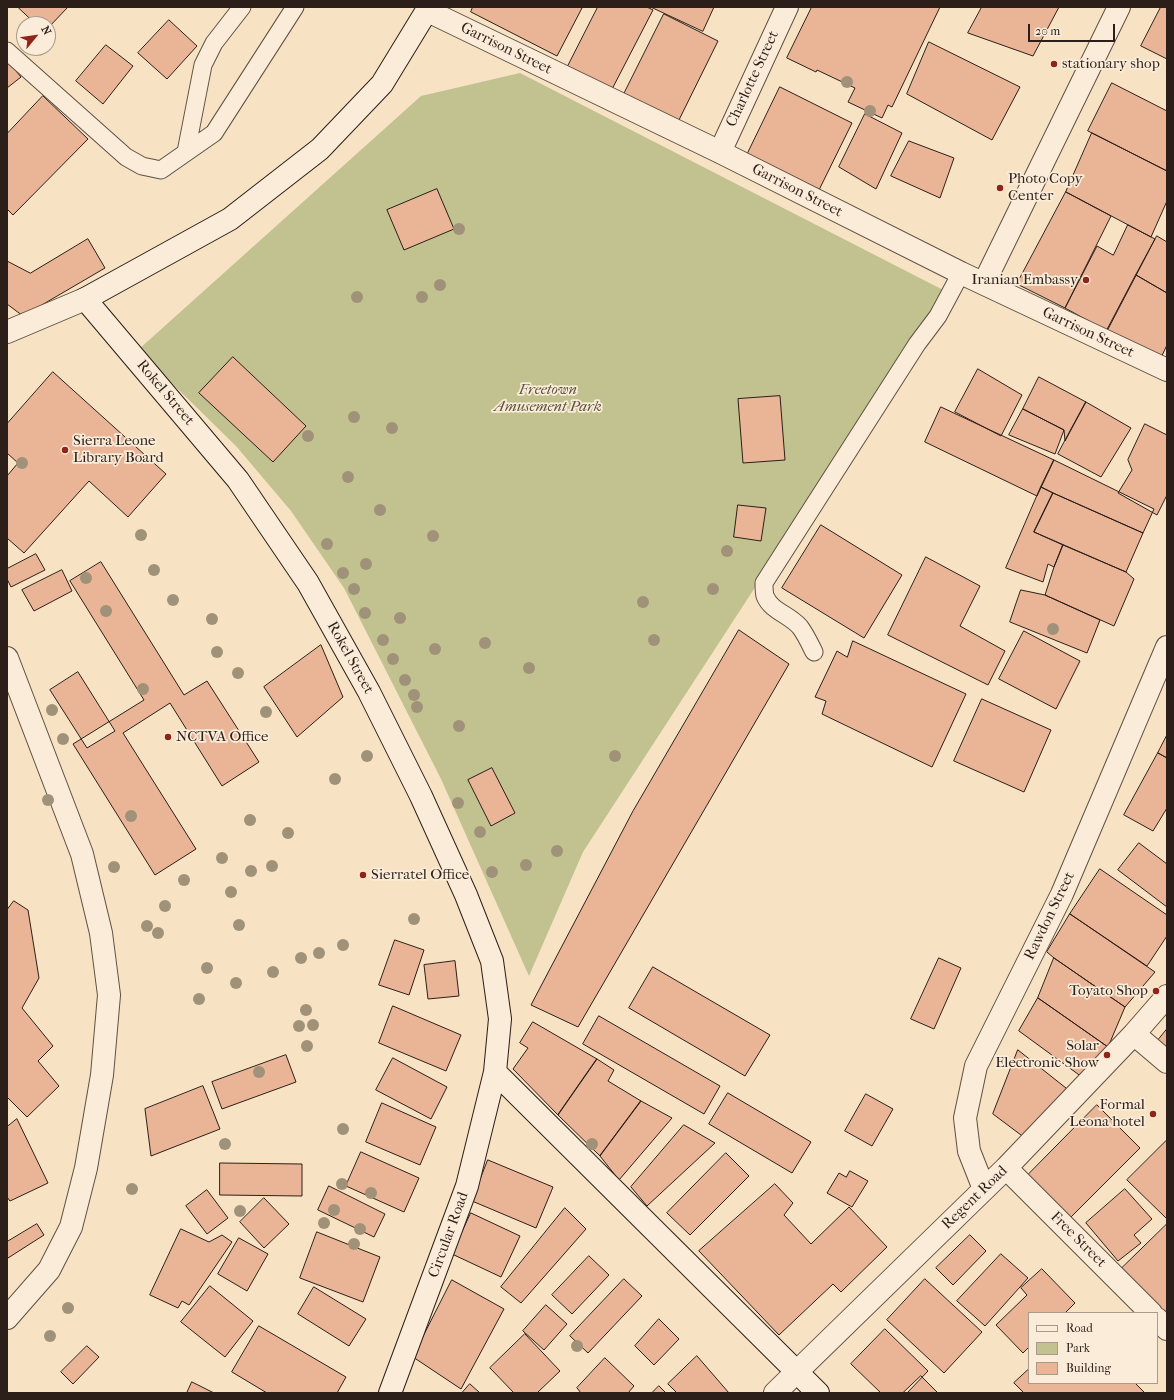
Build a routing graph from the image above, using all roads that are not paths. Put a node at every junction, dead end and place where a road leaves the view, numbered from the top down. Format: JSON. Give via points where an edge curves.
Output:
{"nodes":[{"id":1,"x":242,"y":7,"type":"edge"},
{"id":2,"x":295,"y":7,"type":"edge"},
{"id":3,"x":787,"y":7,"type":"edge"},
{"id":4,"x":1118,"y":7,"type":"edge"},
{"id":5,"x":428,"y":9,"type":"edge"},
{"id":6,"x":7,"y":51,"type":"edge"},
{"id":7,"x":186,"y":152,"type":"junction"},
{"id":8,"x":720,"y":152,"type":"junction"},
{"id":9,"x":961,"y":273,"type":"junction"},
{"id":10,"x":984,"y":283,"type":"junction"},
{"id":11,"x":85,"y":299,"type":"junction"},
{"id":12,"x":7,"y":332,"type":"edge"},
{"id":13,"x":1167,"y":370,"type":"edge"},
{"id":14,"x":1167,"y":647,"type":"edge"},
{"id":15,"x":814,"y":652,"type":"dead end"},
{"id":16,"x":7,"y":658,"type":"edge"},
{"id":17,"x":1167,"y":996,"type":"edge"},
{"id":18,"x":1134,"y":1034,"type":"junction"},
{"id":19,"x":1167,"y":1062,"type":"edge"},
{"id":20,"x":495,"y":1072,"type":"junction"},
{"id":21,"x":1006,"y":1168,"type":"junction"},
{"id":22,"x":984,"y":1189,"type":"junction"},
{"id":23,"x":1150,"y":1312,"type":"edge"},
{"id":24,"x":7,"y":1318,"type":"edge"},
{"id":25,"x":1158,"y":1320,"type":"edge"},
{"id":26,"x":1167,"y":1329,"type":"edge"},
{"id":27,"x":797,"y":1372,"type":"junction"},
{"id":28,"x":392,"y":1392,"type":"edge"},
{"id":29,"x":775,"y":1393,"type":"edge"},
{"id":30,"x":818,"y":1393,"type":"edge"}],
"edges":[{"from":1,"to":7,"type":"lane","via":[[214,43],[203,65]]},
{"from":2,"to":7,"type":"lane","via":[[214,133]]},
{"from":3,"to":8,"type":"street","name":"Charlotte Street"},
{"from":4,"to":10,"type":"street"},
{"from":5,"to":8,"type":"street","name":"Garrison Street"},
{"from":5,"to":11,"type":"street","via":[[382,84],[320,149],[230,219]]},
{"from":6,"to":7,"type":"lane","via":[[126,157],[142,166],[161,170]]},
{"from":8,"to":9,"type":"street","name":"Garrison Street"},
{"from":9,"to":10,"type":"street","name":"Garrison Street"},
{"from":9,"to":15,"type":"lane","via":[[938,316],[917,344],[764,583],[765,595],[772,605],[800,627]]},
{"from":10,"to":13,"type":"street","name":"Garrison Street"},
{"from":11,"to":12,"type":"street"},
{"from":11,"to":20,"type":"street","name":"Rokel Street","via":[[238,480],[308,583],[369,692],[424,803],[466,895],[492,961],[500,1019]]},
{"from":14,"to":22,"type":"street","name":"Rawdon Street","via":[[1062,894],[976,1066],[965,1118],[969,1151]]},
{"from":16,"to":24,"type":"street","via":[[82,854],[101,933],[109,995],[102,1075],[86,1168],[71,1227],[49,1270]]},
{"from":17,"to":18,"type":"street","name":"Regent Road"},
{"from":18,"to":19,"type":"street"},
{"from":18,"to":21,"type":"street","name":"Regent Road"},
{"from":20,"to":27,"type":"street"},
{"from":20,"to":28,"type":"street","name":"Circular Road","via":[[467,1186]]},
{"from":21,"to":22,"type":"street","name":"Regent Road"},
{"from":21,"to":23,"type":"street","name":"Free Street"},
{"from":22,"to":27,"type":"street","name":"Regent Road"},
{"from":25,"to":26,"type":"street"},
{"from":27,"to":29,"type":"street","name":"Regent Road"},
{"from":27,"to":30,"type":"street"}]}
